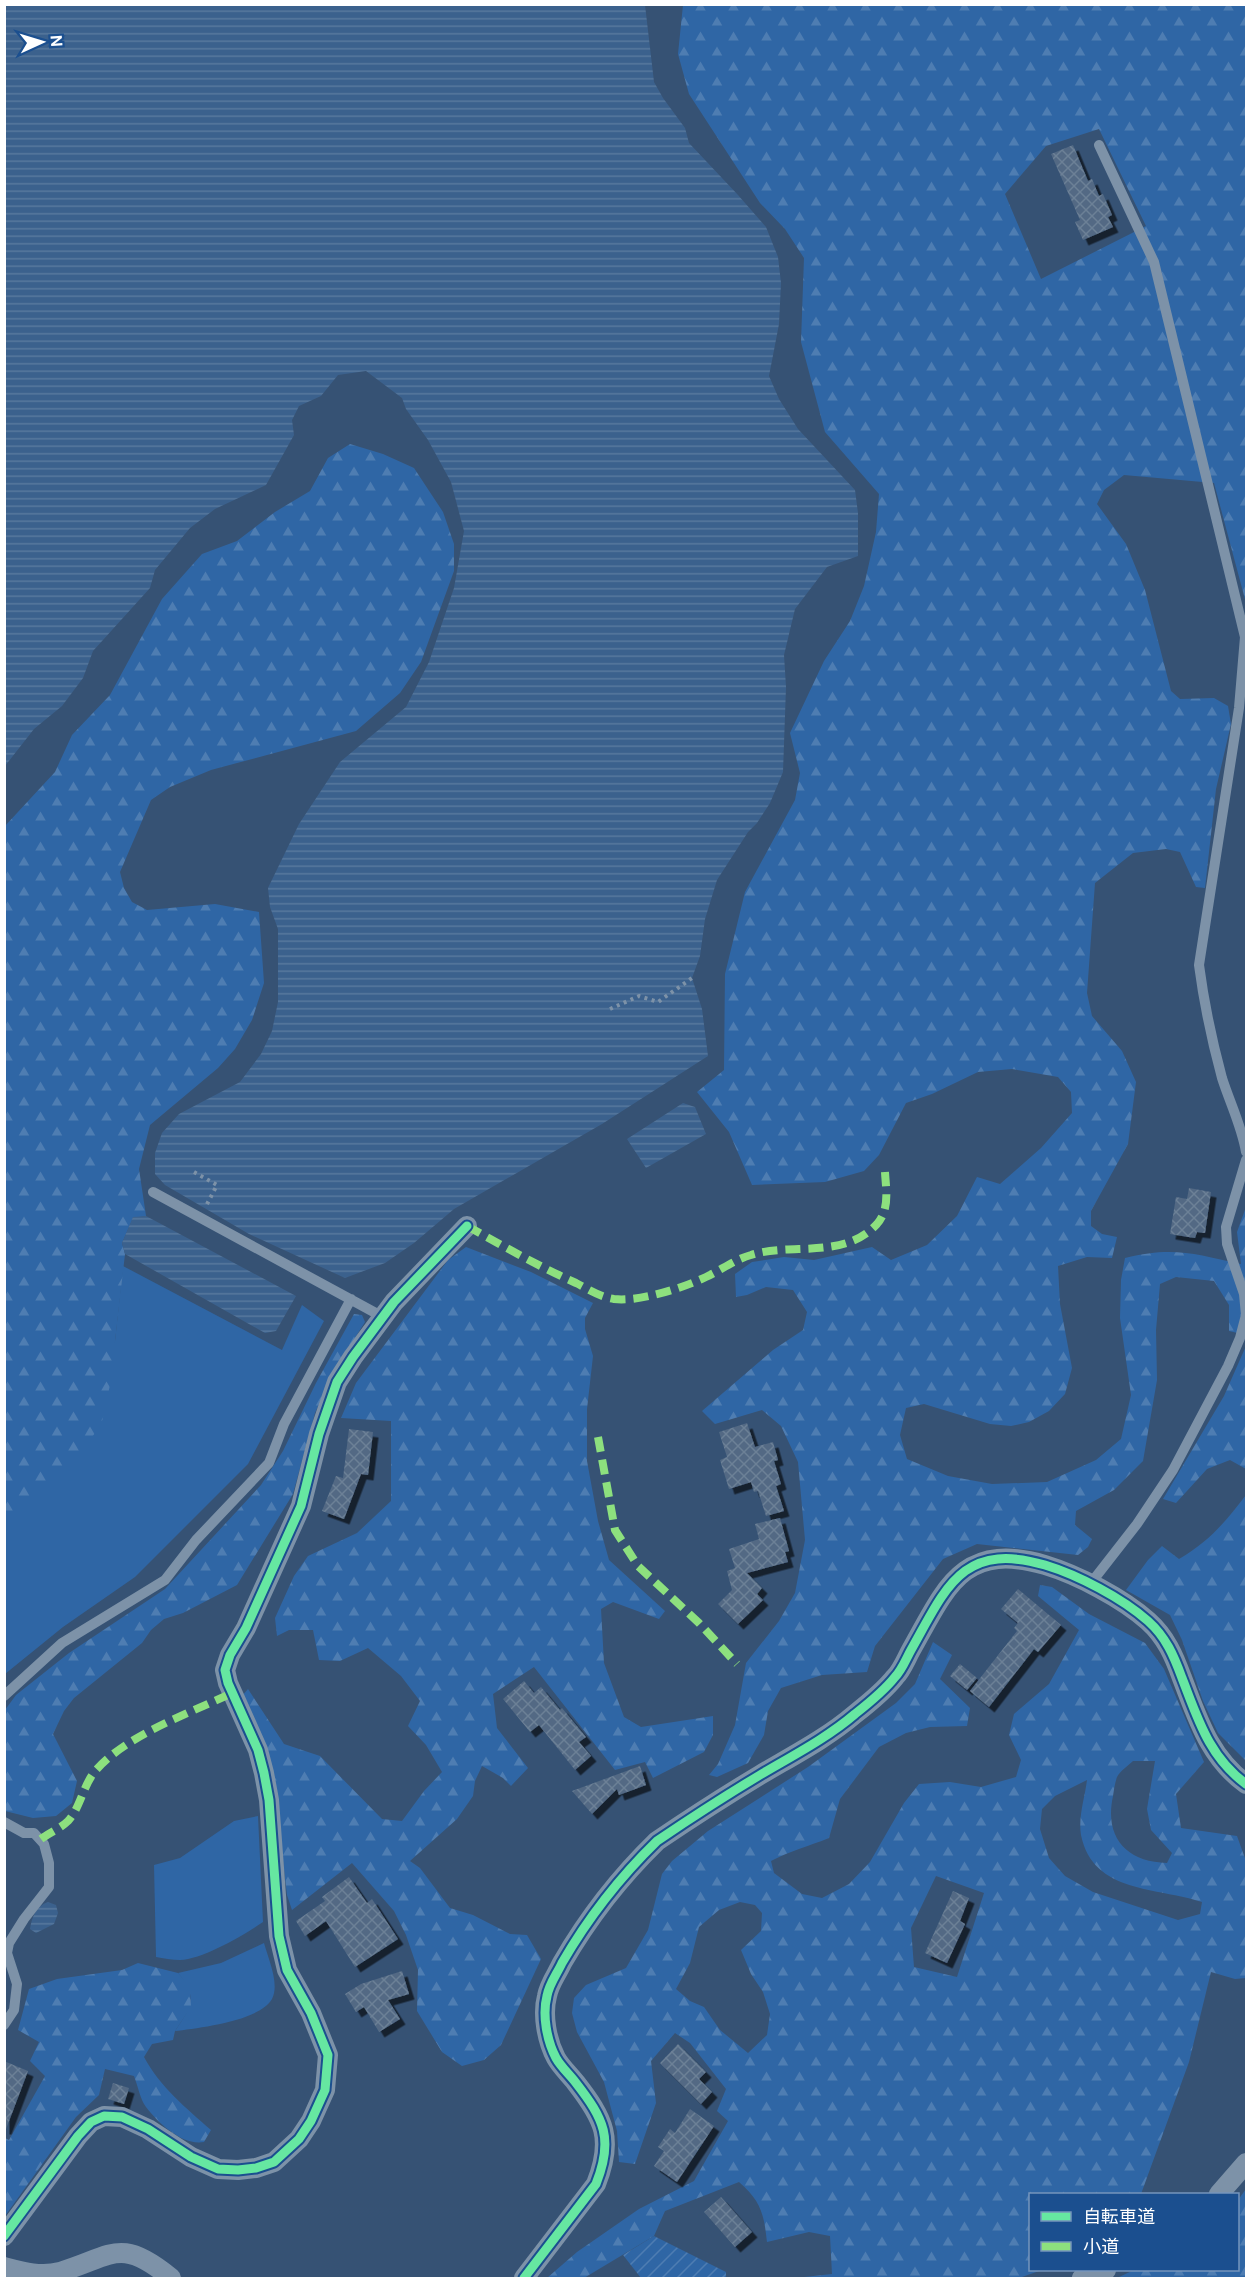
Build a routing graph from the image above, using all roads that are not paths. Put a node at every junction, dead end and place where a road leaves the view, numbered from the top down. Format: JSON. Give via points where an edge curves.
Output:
{"nodes":[{"id":1,"x":1100,"y":145,"type":"dead end"},
{"id":2,"x":1246,"y":1152,"type":"edge"},
{"id":3,"x":1246,"y":1160,"type":"edge"},
{"id":4,"x":153,"y":1192,"type":"dead end"},
{"id":5,"x":466,"y":1226,"type":"dead end"},
{"id":6,"x":351,"y":1299,"type":"junction"},
{"id":7,"x":1246,"y":1315,"type":"edge"},
{"id":8,"x":383,"y":1317,"type":"junction"},
{"id":9,"x":1091,"y":1583,"type":"junction"},
{"id":10,"x":4,"y":1696,"type":"edge"},
{"id":11,"x":1246,"y":1784,"type":"edge"},
{"id":12,"x":4,"y":1822,"type":"edge"},
{"id":13,"x":4,"y":2025,"type":"edge"},
{"id":14,"x":1246,"y":2163,"type":"edge"},
{"id":15,"x":1219,"y":2193,"type":"edge"},
{"id":16,"x":4,"y":2236,"type":"edge"},
{"id":17,"x":4,"y":2267,"type":"edge"},
{"id":18,"x":1103,"y":2271,"type":"edge"},
{"id":19,"x":171,"y":2278,"type":"edge"},
{"id":20,"x":524,"y":2278,"type":"edge"},
{"id":21,"x":1082,"y":2278,"type":"edge"}],
"edges":[{"from":1,"to":2,"type":"lane","via":[[1154,262],[1245,637],[1239,708],[1200,965],[1204,1002]]},
{"from":3,"to":7,"type":"lane","via":[[1226,1227]]},
{"from":4,"to":6,"type":"lane"},
{"from":5,"to":8,"type":"street"},
{"from":6,"to":8,"type":"lane"},
{"from":6,"to":10,"type":"lane","via":[[284,1424],[269,1463],[196,1540],[165,1580],[62,1643]]},
{"from":7,"to":9,"type":"lane","via":[[1228,1366],[1173,1470]]},
{"from":8,"to":16,"type":"street","via":[[337,1382],[301,1506],[225,1670],[264,1773],[279,1936],[287,1970],[328,2055],[325,2090],[299,2139],[274,2162],[256,2168],[218,2169],[190,2157],[148,2128],[122,2117],[104,2116],[91,2122]]},
{"from":9,"to":11,"type":"street","via":[[1159,1631],[1171,1650],[1202,1731],[1221,1761]]},
{"from":9,"to":20,"type":"street","via":[[1066,1571],[1007,1557],[964,1570],[945,1590],[896,1676],[883,1690],[853,1716],[657,1840],[630,1868],[579,1933],[546,1997],[550,2042],[557,2059],[598,2113],[604,2131],[604,2155],[596,2184]]},
{"from":12,"to":13,"type":"lane","via":[[24,1833],[34,1833],[44,1844],[49,1863],[49,1887],[9,1943],[7,1953],[17,1984],[14,2010]]},
{"from":14,"to":15,"type":"street"},
{"from":17,"to":19,"type":"street","via":[[38,2274],[58,2272],[116,2252],[151,2262]]},
{"from":18,"to":21,"type":"street"}]}
